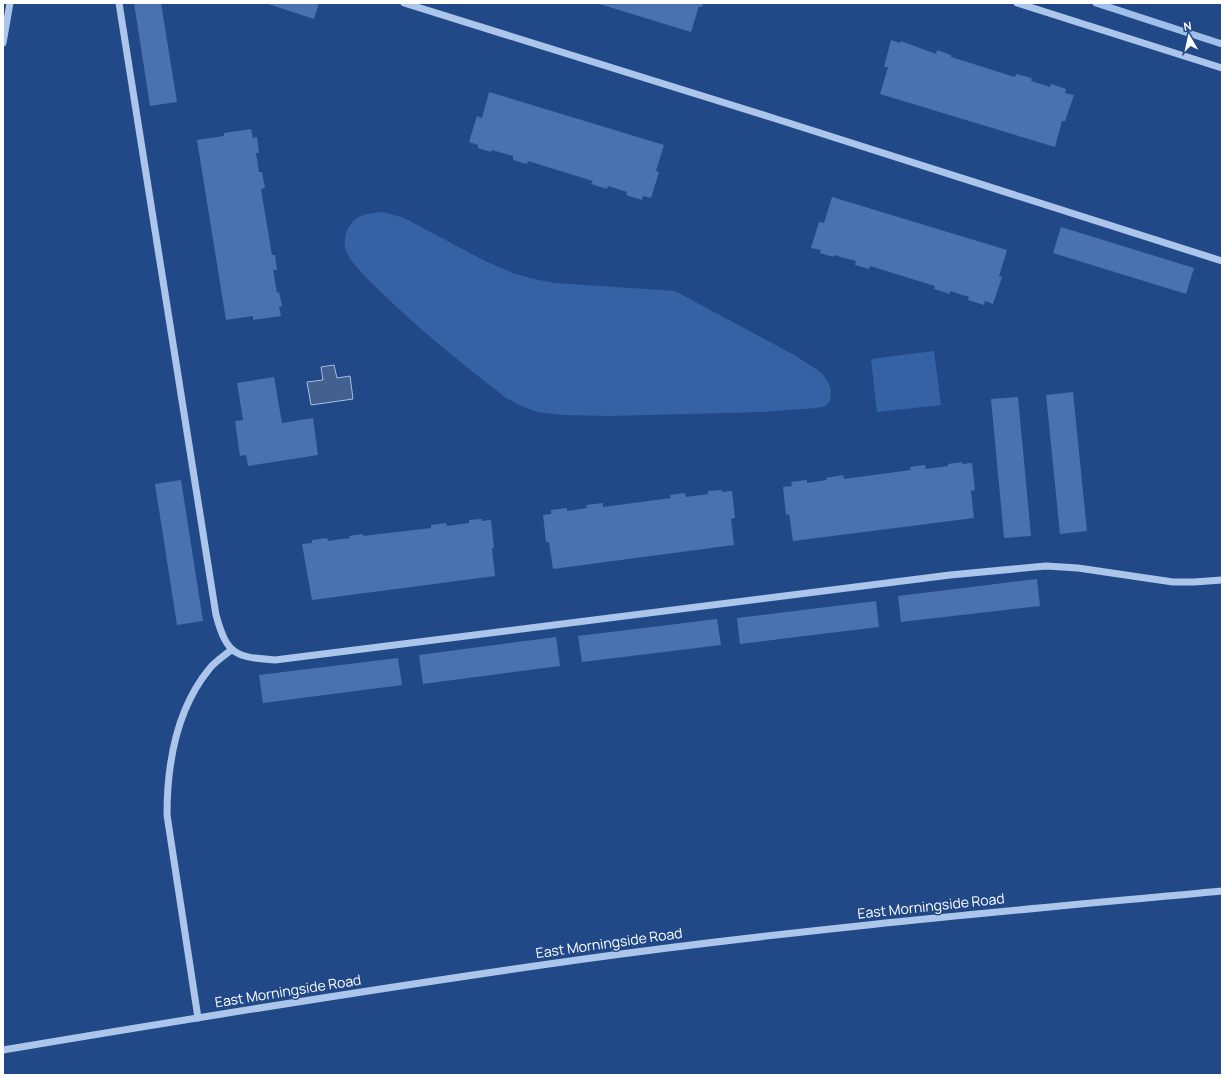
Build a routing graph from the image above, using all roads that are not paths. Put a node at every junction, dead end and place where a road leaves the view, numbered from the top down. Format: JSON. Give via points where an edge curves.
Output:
{"nodes":[{"id":1,"x":10,"y":3,"type":"edge"},
{"id":2,"x":119,"y":3,"type":"edge"},
{"id":3,"x":404,"y":3,"type":"edge"},
{"id":4,"x":1017,"y":3,"type":"edge"},
{"id":5,"x":3,"y":43,"type":"edge"},
{"id":6,"x":1222,"y":68,"type":"edge"},
{"id":7,"x":1222,"y":261,"type":"edge"},
{"id":8,"x":1222,"y":580,"type":"edge"},
{"id":9,"x":231,"y":650,"type":"junction"},
{"id":10,"x":1222,"y":891,"type":"edge"},
{"id":11,"x":198,"y":1018,"type":"junction"},
{"id":12,"x":3,"y":1050,"type":"edge"}],
"edges":[{"from":1,"to":5,"type":"street"},
{"from":2,"to":9,"type":"street","via":[[216,615],[222,635]]},
{"from":3,"to":7,"type":"street"},
{"from":4,"to":6,"type":"street"},
{"from":8,"to":9,"type":"street","via":[[1173,582],[1078,568],[1046,566],[950,575],[275,660],[250,658]]},
{"from":9,"to":11,"type":"street","via":[[211,667],[184,709],[176,736],[167,788],[167,815]]},
{"from":10,"to":11,"type":"street","name":"East Morningside Road","via":[[716,942],[576,960]]},
{"from":11,"to":12,"type":"street","name":"East Morningside Road"}]}
